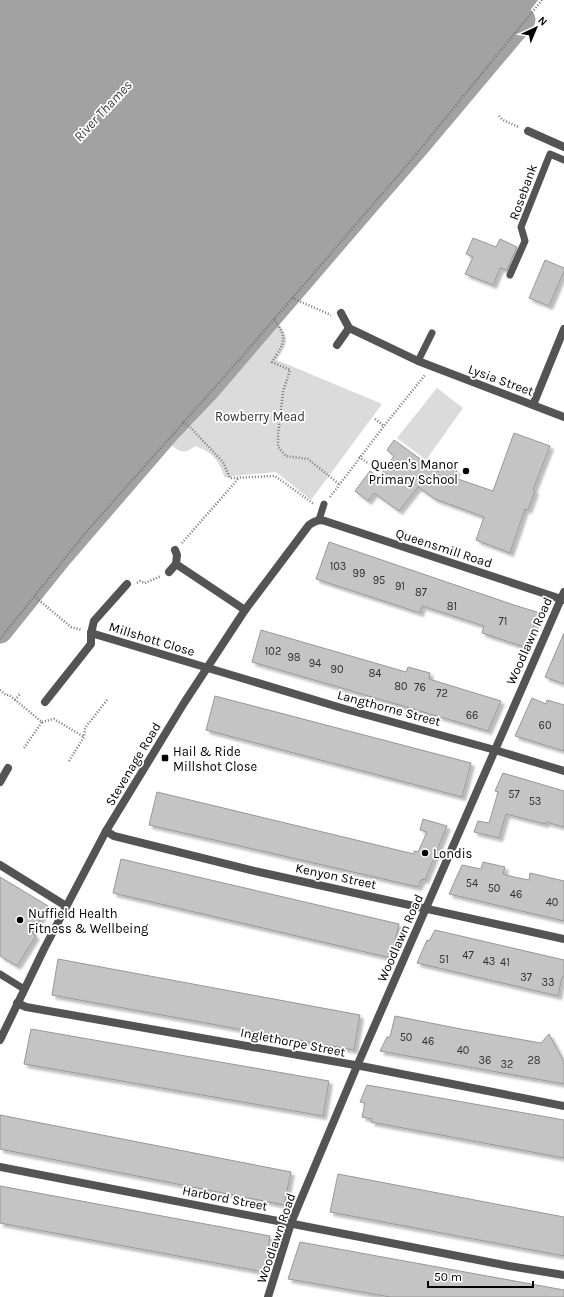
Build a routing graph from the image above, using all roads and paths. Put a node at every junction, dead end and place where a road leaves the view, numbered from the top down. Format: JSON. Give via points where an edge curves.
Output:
{"nodes":[{"id":1,"x":542,"y":0,"type":"edge"},
{"id":2,"x":499,"y":116,"type":"dead end"},
{"id":3,"x":528,"y":131,"type":"joint"},
{"id":4,"x":564,"y":147,"type":"edge"},
{"id":5,"x":564,"y":160,"type":"edge"},
{"id":6,"x":510,"y":275,"type":"dead end"},
{"id":7,"x":292,"y":298,"type":"junction"},
{"id":8,"x":341,"y":313,"type":"joint"},
{"id":9,"x":274,"y":319,"type":"junction"},
{"id":10,"x":349,"y":328,"type":"junction"},
{"id":11,"x":564,"y":329,"type":"edge"},
{"id":12,"x":432,"y":333,"type":"dead end"},
{"id":13,"x":337,"y":345,"type":"dead end"},
{"id":14,"x":418,"y":361,"type":"junction"},
{"id":15,"x":424,"y":377,"type":"dead end"},
{"id":16,"x":533,"y":404,"type":"junction"},
{"id":17,"x":564,"y":416,"type":"edge"},
{"id":18,"x":375,"y":419,"type":"dead end"},
{"id":19,"x":183,"y":422,"type":"junction"},
{"id":20,"x":384,"y":426,"type":"junction"},
{"id":21,"x":359,"y":457,"type":"junction"},
{"id":22,"x":369,"y":464,"type":"dead end"},
{"id":23,"x":238,"y":479,"type":"junction"},
{"id":24,"x":339,"y":484,"type":"junction"},
{"id":25,"x":321,"y":505,"type":"junction"},
{"id":26,"x":318,"y":520,"type":"junction"},
{"id":27,"x":175,"y":551,"type":"joint"},
{"id":28,"x":176,"y":564,"type":"junction"},
{"id":29,"x":169,"y":572,"type":"joint"},
{"id":30,"x":127,"y":584,"type":"joint"},
{"id":31,"x":34,"y":596,"type":"junction"},
{"id":32,"x":563,"y":597,"type":"edge"},
{"id":33,"x":245,"y":610,"type":"junction"},
{"id":34,"x":91,"y":632,"type":"junction"},
{"id":35,"x":0,"y":639,"type":"edge"},
{"id":36,"x":207,"y":668,"type":"junction"},
{"id":37,"x":0,"y":690,"type":"edge"},
{"id":38,"x":20,"y":694,"type":"dead end"},
{"id":39,"x":15,"y":700,"type":"junction"},
{"id":40,"x":107,"y":700,"type":"dead end"},
{"id":41,"x":45,"y":702,"type":"dead end"},
{"id":42,"x":42,"y":722,"type":"junction"},
{"id":43,"x":84,"y":737,"type":"junction"},
{"id":44,"x":24,"y":748,"type":"dead end"},
{"id":45,"x":494,"y":750,"type":"junction"},
{"id":46,"x":69,"y":761,"type":"dead end"},
{"id":47,"x":8,"y":768,"type":"dead end"},
{"id":48,"x":564,"y":771,"type":"edge"},
{"id":49,"x":0,"y":782,"type":"edge"},
{"id":50,"x":106,"y":831,"type":"junction"},
{"id":51,"x":0,"y":865,"type":"edge"},
{"id":52,"x":66,"y":906,"type":"junction"},
{"id":53,"x":426,"y":908,"type":"junction"},
{"id":54,"x":564,"y":939,"type":"edge"},
{"id":55,"x":0,"y":974,"type":"edge"},
{"id":56,"x":24,"y":989,"type":"junction"},
{"id":57,"x":17,"y":1003,"type":"junction"},
{"id":58,"x":0,"y":1040,"type":"edge"},
{"id":59,"x":357,"y":1066,"type":"junction"},
{"id":60,"x":564,"y":1106,"type":"edge"},
{"id":61,"x":0,"y":1167,"type":"edge"},
{"id":62,"x":291,"y":1223,"type":"junction"},
{"id":63,"x":564,"y":1275,"type":"edge"},
{"id":64,"x":268,"y":1297,"type":"edge"}],
"edges":[{"from":1,"to":7,"type":"path","via":[[408,164]]},
{"from":2,"to":3,"type":"path","via":[[510,124]]},
{"from":3,"to":4,"type":"street"},
{"from":5,"to":6,"type":"lane","name":"Rosebank","via":[[550,154],[521,227],[525,242]]},
{"from":7,"to":8,"type":"path","via":[[332,315]]},
{"from":7,"to":9,"type":"path"},
{"from":8,"to":10,"type":"street"},
{"from":9,"to":19,"type":"path"},
{"from":9,"to":24,"type":"path","via":[[284,337],[282,347],[272,362],[290,370],[283,392],[278,447],[286,456],[308,460]]},
{"from":10,"to":13,"type":"street"},
{"from":10,"to":14,"type":"street","name":"Lysia Street"},
{"from":11,"to":16,"type":"street"},
{"from":12,"to":14,"type":"lane"},
{"from":14,"to":16,"type":"street","name":"Lysia Street"},
{"from":15,"to":20,"type":"path"},
{"from":16,"to":17,"type":"street","name":"Lysia Street"},
{"from":18,"to":20,"type":"path"},
{"from":19,"to":23,"type":"path","via":[[223,462],[230,478]]},
{"from":19,"to":31,"type":"path","via":[[87,531]]},
{"from":20,"to":21,"type":"path"},
{"from":21,"to":22,"type":"path"},
{"from":21,"to":24,"type":"path"},
{"from":23,"to":25,"type":"path","via":[[274,476],[311,503]]},
{"from":23,"to":27,"type":"path"},
{"from":24,"to":25,"type":"path"},
{"from":25,"to":26,"type":"lane"},
{"from":26,"to":32,"type":"street","name":"Queensmill Road"},
{"from":26,"to":33,"type":"street","name":"Stevenage Road","via":[[309,525]]},
{"from":27,"to":28,"type":"street"},
{"from":28,"to":29,"type":"street"},
{"from":28,"to":33,"type":"street"},
{"from":29,"to":30,"type":"path","via":[[145,584],[140,581],[136,584]]},
{"from":30,"to":34,"type":"street","name":"Millshott Close","via":[[94,621]]},
{"from":31,"to":34,"type":"path","via":[[72,627]]},
{"from":31,"to":35,"type":"path"},
{"from":32,"to":45,"type":"street","name":"Woodlawn Road"},
{"from":33,"to":36,"type":"street","name":"Stevenage Road"},
{"from":34,"to":36,"type":"street","name":"Millshott Close"},
{"from":34,"to":41,"type":"street","name":"Millshott Close","via":[[91,644]]},
{"from":36,"to":45,"type":"street","name":"Langthorne Street"},
{"from":36,"to":50,"type":"street","name":"Stevenage Road"},
{"from":37,"to":39,"type":"path"},
{"from":38,"to":39,"type":"path"},
{"from":39,"to":42,"type":"path"},
{"from":40,"to":43,"type":"path","via":[[85,728]]},
{"from":42,"to":43,"type":"path","via":[[54,719]]},
{"from":42,"to":44,"type":"path"},
{"from":43,"to":46,"type":"path"},
{"from":45,"to":48,"type":"street","name":"Langthorne Street"},
{"from":45,"to":53,"type":"street","name":"Woodlawn Road"},
{"from":47,"to":49,"type":"street"},
{"from":50,"to":52,"type":"street","name":"Stevenage Road"},
{"from":50,"to":53,"type":"street","name":"Kenyon Street","via":[[114,836],[259,872]]},
{"from":51,"to":52,"type":"street"},
{"from":52,"to":56,"type":"street","name":"Stevenage Road"},
{"from":53,"to":54,"type":"street","name":"Kenyon Street"},
{"from":53,"to":59,"type":"street","name":"Woodlawn Road"},
{"from":55,"to":56,"type":"lane"},
{"from":56,"to":57,"type":"street","name":"Stevenage Road"},
{"from":57,"to":58,"type":"street","name":"Stevenage Road"},
{"from":57,"to":59,"type":"street","name":"Inglethorpe Street","via":[[26,1007]]},
{"from":59,"to":60,"type":"street","name":"Inglethorpe Street"},
{"from":59,"to":62,"type":"street","name":"Woodlawn Road"},
{"from":61,"to":62,"type":"street","name":"Harbord Street"},
{"from":62,"to":63,"type":"street","name":"Harbord Street"},
{"from":62,"to":64,"type":"street","name":"Woodlawn Road"}]}
